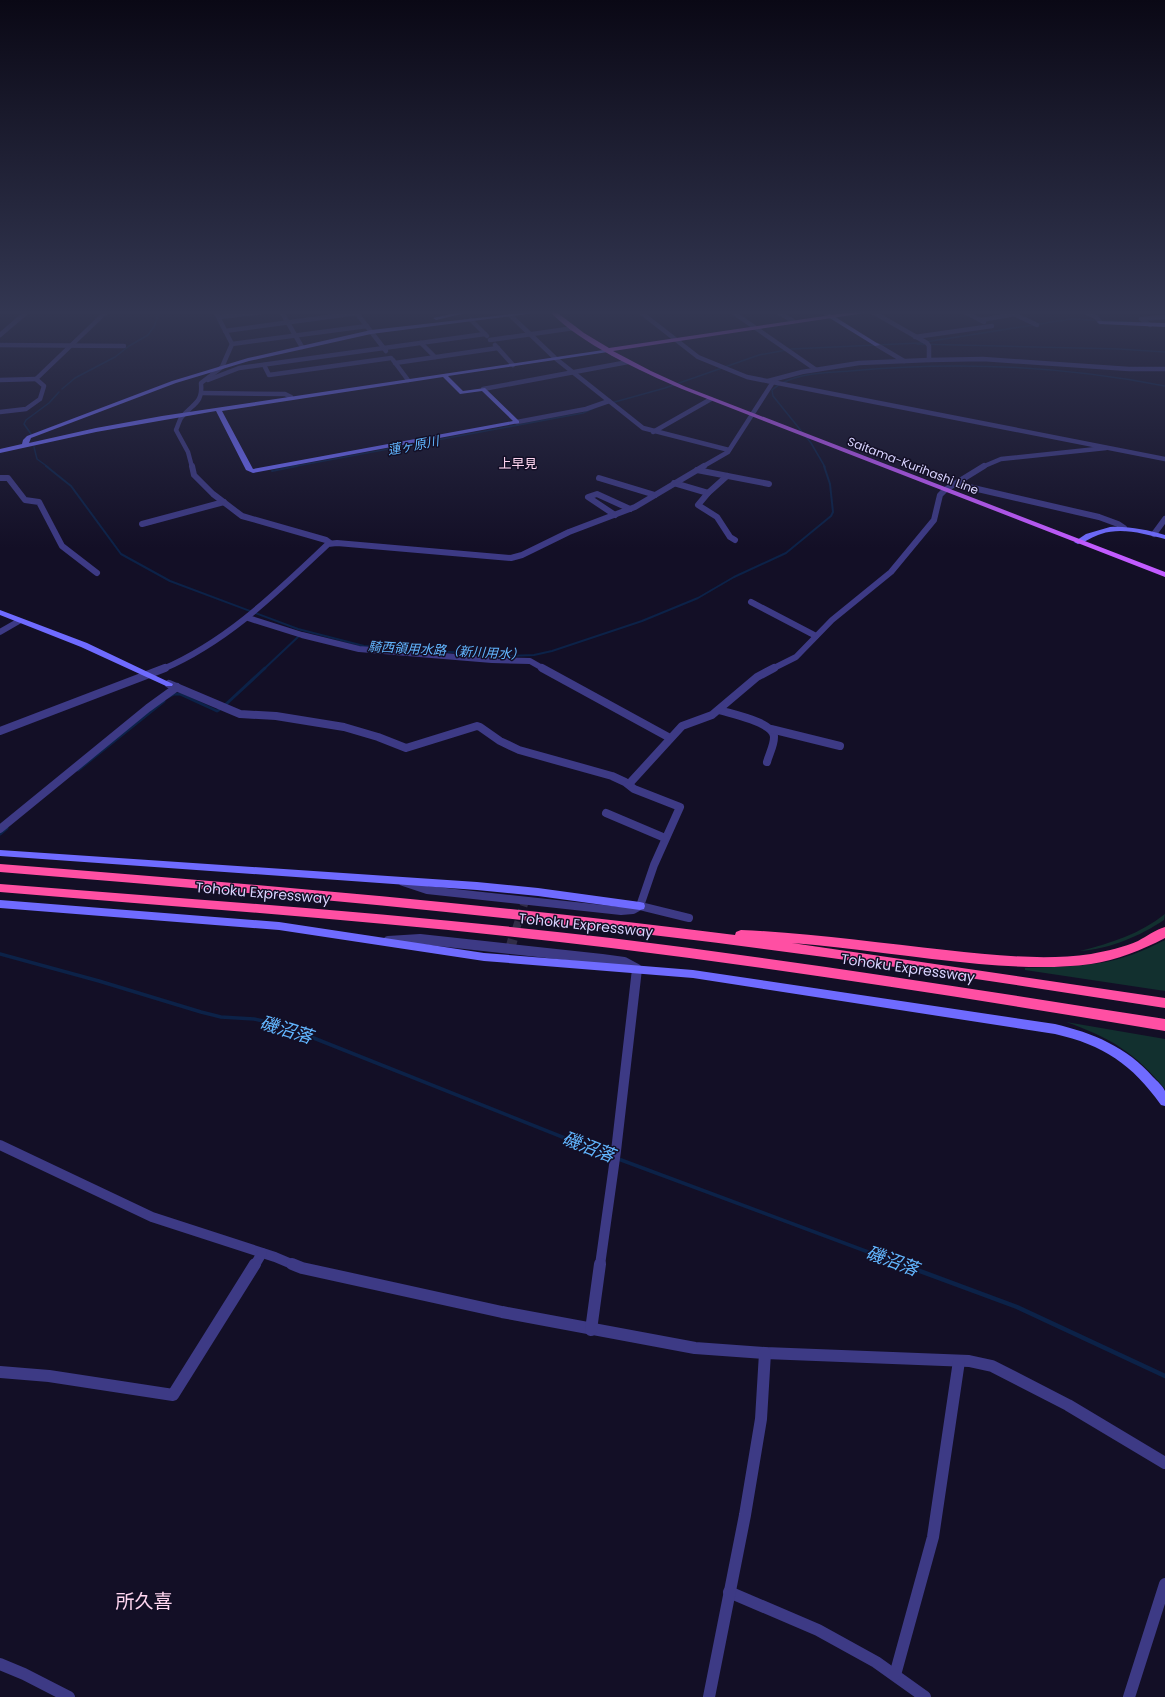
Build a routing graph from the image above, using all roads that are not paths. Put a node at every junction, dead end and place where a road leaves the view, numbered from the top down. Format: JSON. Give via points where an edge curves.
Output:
{"nodes":[{"id":1,"x":43,"y":390,"type":"edge"},
{"id":2,"x":154,"y":390,"type":"edge"},
{"id":3,"x":338,"y":390,"type":"edge"},
{"id":4,"x":459,"y":390,"type":"edge"},
{"id":5,"x":482,"y":390,"type":"edge"},
{"id":6,"x":483,"y":390,"type":"edge"},
{"id":7,"x":595,"y":390,"type":"edge"},
{"id":8,"x":690,"y":390,"type":"edge"},
{"id":9,"x":696,"y":390,"type":"edge"},
{"id":10,"x":765,"y":390,"type":"edge"},
{"id":11,"x":812,"y":390,"type":"edge"},
{"id":12,"x":202,"y":393,"type":"joint"},
{"id":13,"x":291,"y":397,"type":"junction"},
{"id":14,"x":711,"y":399,"type":"junction"},
{"id":15,"x":610,"y":402,"type":"junction"},
{"id":16,"x":218,"y":409,"type":"junction"},
{"id":17,"x":0,"y":412,"type":"edge"},
{"id":18,"x":184,"y":414,"type":"junction"},
{"id":19,"x":752,"y":414,"type":"junction"},
{"id":20,"x":517,"y":422,"type":"junction"},
{"id":21,"x":653,"y":432,"type":"junction"},
{"id":22,"x":26,"y":445,"type":"junction"},
{"id":23,"x":1106,"y":448,"type":"junction"},
{"id":24,"x":729,"y":450,"type":"junction"},
{"id":25,"x":0,"y":451,"type":"edge"},
{"id":26,"x":1165,"y":459,"type":"edge"},
{"id":27,"x":697,"y":470,"type":"junction"},
{"id":28,"x":727,"y":476,"type":"junction"},
{"id":29,"x":0,"y":478,"type":"edge"},
{"id":30,"x":599,"y":478,"type":"dead end"},
{"id":31,"x":674,"y":483,"type":"junction"},
{"id":32,"x":769,"y":484,"type":"dead end"},
{"id":33,"x":950,"y":487,"type":"junction"},
{"id":34,"x":708,"y":493,"type":"junction"},
{"id":35,"x":655,"y":495,"type":"junction"},
{"id":36,"x":224,"y":502,"type":"junction"},
{"id":37,"x":630,"y":509,"type":"junction"},
{"id":38,"x":614,"y":515,"type":"junction"},
{"id":39,"x":1165,"y":519,"type":"edge"},
{"id":40,"x":142,"y":524,"type":"dead end"},
{"id":41,"x":1124,"y":528,"type":"junction"},
{"id":42,"x":1154,"y":534,"type":"junction"},
{"id":43,"x":1165,"y":537,"type":"edge"},
{"id":44,"x":735,"y":540,"type":"dead end"},
{"id":45,"x":1080,"y":540,"type":"junction"},
{"id":46,"x":330,"y":543,"type":"junction"},
{"id":47,"x":1165,"y":570,"type":"edge"},
{"id":48,"x":96,"y":573,"type":"dead end"},
{"id":49,"x":1165,"y":575,"type":"edge"},
{"id":50,"x":751,"y":602,"type":"dead end"},
{"id":51,"x":0,"y":612,"type":"edge"},
{"id":52,"x":251,"y":615,"type":"junction"},
{"id":53,"x":19,"y":621,"type":"junction"},
{"id":54,"x":0,"y":632,"type":"edge"},
{"id":55,"x":816,"y":636,"type":"junction"},
{"id":56,"x":149,"y":675,"type":"junction"},
{"id":57,"x":173,"y":686,"type":"junction"},
{"id":58,"x":719,"y":710,"type":"junction"},
{"id":59,"x":771,"y":728,"type":"junction"},
{"id":60,"x":0,"y":731,"type":"edge"},
{"id":61,"x":670,"y":738,"type":"junction"},
{"id":62,"x":840,"y":746,"type":"dead end"},
{"id":63,"x":767,"y":762,"type":"dead end"},
{"id":64,"x":629,"y":784,"type":"junction"},
{"id":65,"x":606,"y":813,"type":"dead end"},
{"id":66,"x":0,"y":829,"type":"edge"},
{"id":67,"x":665,"y":838,"type":"junction"},
{"id":68,"x":0,"y":853,"type":"edge"},
{"id":69,"x":0,"y":868,"type":"edge"},
{"id":70,"x":0,"y":888,"type":"edge"},
{"id":71,"x":0,"y":904,"type":"edge"},
{"id":72,"x":640,"y":906,"type":"junction"},
{"id":73,"x":689,"y":918,"type":"dead end"},
{"id":74,"x":1165,"y":932,"type":"edge"},
{"id":75,"x":671,"y":933,"type":"junction"},
{"id":76,"x":637,"y":969,"type":"junction"},
{"id":77,"x":969,"y":992,"type":"junction"},
{"id":78,"x":1165,"y":1003,"type":"edge"},
{"id":79,"x":1165,"y":1024,"type":"edge"},
{"id":80,"x":1165,"y":1032,"type":"edge"},
{"id":81,"x":1165,"y":1101,"type":"edge"},
{"id":82,"x":0,"y":1145,"type":"edge"},
{"id":83,"x":262,"y":1253,"type":"junction"},
{"id":84,"x":591,"y":1330,"type":"junction"},
{"id":85,"x":765,"y":1353,"type":"junction"},
{"id":86,"x":959,"y":1361,"type":"junction"},
{"id":87,"x":0,"y":1372,"type":"edge"},
{"id":88,"x":1165,"y":1463,"type":"edge"},
{"id":89,"x":1165,"y":1584,"type":"edge"},
{"id":90,"x":729,"y":1592,"type":"junction"},
{"id":91,"x":0,"y":1664,"type":"edge"},
{"id":92,"x":895,"y":1675,"type":"junction"},
{"id":93,"x":70,"y":1697,"type":"edge"},
{"id":94,"x":709,"y":1697,"type":"edge"},
{"id":95,"x":925,"y":1697,"type":"edge"},
{"id":96,"x":1130,"y":1697,"type":"edge"}],
"edges":[{"from":1,"to":17,"type":"street","via":[[40,400],[26,409]]},
{"from":2,"to":22,"type":"street","via":[[29,437]]},
{"from":3,"to":13,"type":"street"},
{"from":4,"to":5,"type":"street","via":[[462,393]]},
{"from":6,"to":20,"type":"street"},
{"from":7,"to":15,"type":"street"},
{"from":8,"to":14,"type":"main road","name":"Saitama-Kurihashi Line"},
{"from":9,"to":19,"type":"main road","name":"Saitama-Kurihashi Line"},
{"from":10,"to":19,"type":"street"},
{"from":11,"to":23,"type":"street"},
{"from":12,"to":13,"type":"street","via":[[285,394]]},
{"from":12,"to":18,"type":"street","via":[[199,400]]},
{"from":13,"to":16,"type":"street"},
{"from":14,"to":19,"type":"main road","name":"Saitama-Kurihashi Line"},
{"from":14,"to":21,"type":"street"},
{"from":15,"to":20,"type":"street"},
{"from":15,"to":21,"type":"street","via":[[643,428]]},
{"from":16,"to":18,"type":"street"},
{"from":16,"to":20,"type":"street","via":[[249,470],[253,471]]},
{"from":18,"to":22,"type":"street"},
{"from":18,"to":36,"type":"street","via":[[176,430],[188,452],[194,475]]},
{"from":19,"to":24,"type":"street"},
{"from":19,"to":33,"type":"main road","name":"Saitama-Kurihashi Line"},
{"from":21,"to":24,"type":"street"},
{"from":22,"to":25,"type":"street"},
{"from":23,"to":26,"type":"street"},
{"from":23,"to":33,"type":"street","via":[[1001,459]]},
{"from":24,"to":27,"type":"street"},
{"from":27,"to":28,"type":"street"},
{"from":27,"to":31,"type":"street"},
{"from":28,"to":32,"type":"street"},
{"from":28,"to":34,"type":"street"},
{"from":29,"to":48,"type":"street","via":[[8,478],[25,500],[39,502],[62,546]]},
{"from":30,"to":35,"type":"street"},
{"from":31,"to":34,"type":"street"},
{"from":31,"to":35,"type":"street"},
{"from":33,"to":41,"type":"street","via":[[1099,517]]},
{"from":33,"to":45,"type":"main road","name":"Saitama-Kurihashi Line"},
{"from":33,"to":55,"type":"street","via":[[940,495],[934,520],[891,572]]},
{"from":34,"to":44,"type":"street","via":[[698,504],[717,517]]},
{"from":35,"to":37,"type":"street"},
{"from":36,"to":40,"type":"street"},
{"from":36,"to":46,"type":"street","via":[[242,516]]},
{"from":37,"to":38,"type":"street"},
{"from":37,"to":38,"type":"street","via":[[597,494],[588,497]]},
{"from":38,"to":46,"type":"street","via":[[511,558]]},
{"from":39,"to":42,"type":"street"},
{"from":41,"to":42,"type":"street"},
{"from":41,"to":45,"type":"street","via":[[1101,530]]},
{"from":42,"to":43,"type":"street"},
{"from":45,"to":47,"type":"main road","name":"Saitama-Kurihashi Line"},
{"from":45,"to":49,"type":"main road","name":"Saitama-Kurihashi Line"},
{"from":46,"to":52,"type":"street"},
{"from":50,"to":55,"type":"street"},
{"from":51,"to":53,"type":"street"},
{"from":52,"to":56,"type":"street","via":[[184,660]]},
{"from":52,"to":61,"type":"street","via":[[302,635],[359,649],[530,661]]},
{"from":53,"to":54,"type":"street"},
{"from":53,"to":56,"type":"street","via":[[84,645]]},
{"from":55,"to":58,"type":"street","via":[[796,657],[757,677]]},
{"from":56,"to":57,"type":"street"},
{"from":56,"to":60,"type":"street"},
{"from":57,"to":64,"type":"street","via":[[240,714],[276,716],[344,727],[406,748],[451,733],[482,727],[501,741],[521,750],[604,774]]},
{"from":57,"to":66,"type":"street"},
{"from":58,"to":59,"type":"street"},
{"from":58,"to":61,"type":"street","via":[[706,718],[684,724]]},
{"from":59,"to":62,"type":"street"},
{"from":59,"to":63,"type":"street","via":[[774,739]]},
{"from":61,"to":64,"type":"street"},
{"from":64,"to":67,"type":"street","via":[[634,789],[680,807]]},
{"from":65,"to":67,"type":"street"},
{"from":67,"to":72,"type":"street"},
{"from":68,"to":72,"type":"street","via":[[491,887]]},
{"from":69,"to":75,"type":"highway","name":"Tohoku Expressway","via":[[353,898]]},
{"from":70,"to":77,"type":"highway","name":"Tohoku Expressway","via":[[204,903],[517,933]]},
{"from":71,"to":76,"type":"street","via":[[279,926],[484,957]]},
{"from":72,"to":73,"type":"street"},
{"from":74,"to":75,"type":"highway","via":[[1125,951],[1085,960],[1060,962],[916,953],[766,936]]},
{"from":75,"to":78,"type":"highway","name":"Tohoku Expressway","via":[[958,970]]},
{"from":76,"to":81,"type":"street","via":[[694,974],[1069,1031],[1102,1043],[1117,1052],[1149,1079]]},
{"from":76,"to":84,"type":"street","via":[[615,1159]]},
{"from":77,"to":79,"type":"highway","name":"Tohoku Expressway"},
{"from":77,"to":80,"type":"highway","via":[[1035,1010]]},
{"from":82,"to":83,"type":"street","via":[[152,1217]]},
{"from":83,"to":84,"type":"street","via":[[302,1268]]},
{"from":83,"to":87,"type":"street","via":[[173,1395],[49,1376]]},
{"from":84,"to":85,"type":"street","via":[[695,1348]]},
{"from":85,"to":86,"type":"street"},
{"from":85,"to":90,"type":"street","via":[[761,1419]]},
{"from":86,"to":88,"type":"street","via":[[992,1366],[1068,1405]]},
{"from":86,"to":92,"type":"street","via":[[933,1537]]},
{"from":89,"to":96,"type":"street"},
{"from":90,"to":92,"type":"street","via":[[818,1630]]},
{"from":90,"to":94,"type":"street"},
{"from":91,"to":93,"type":"street"},
{"from":92,"to":95,"type":"street"}]}
